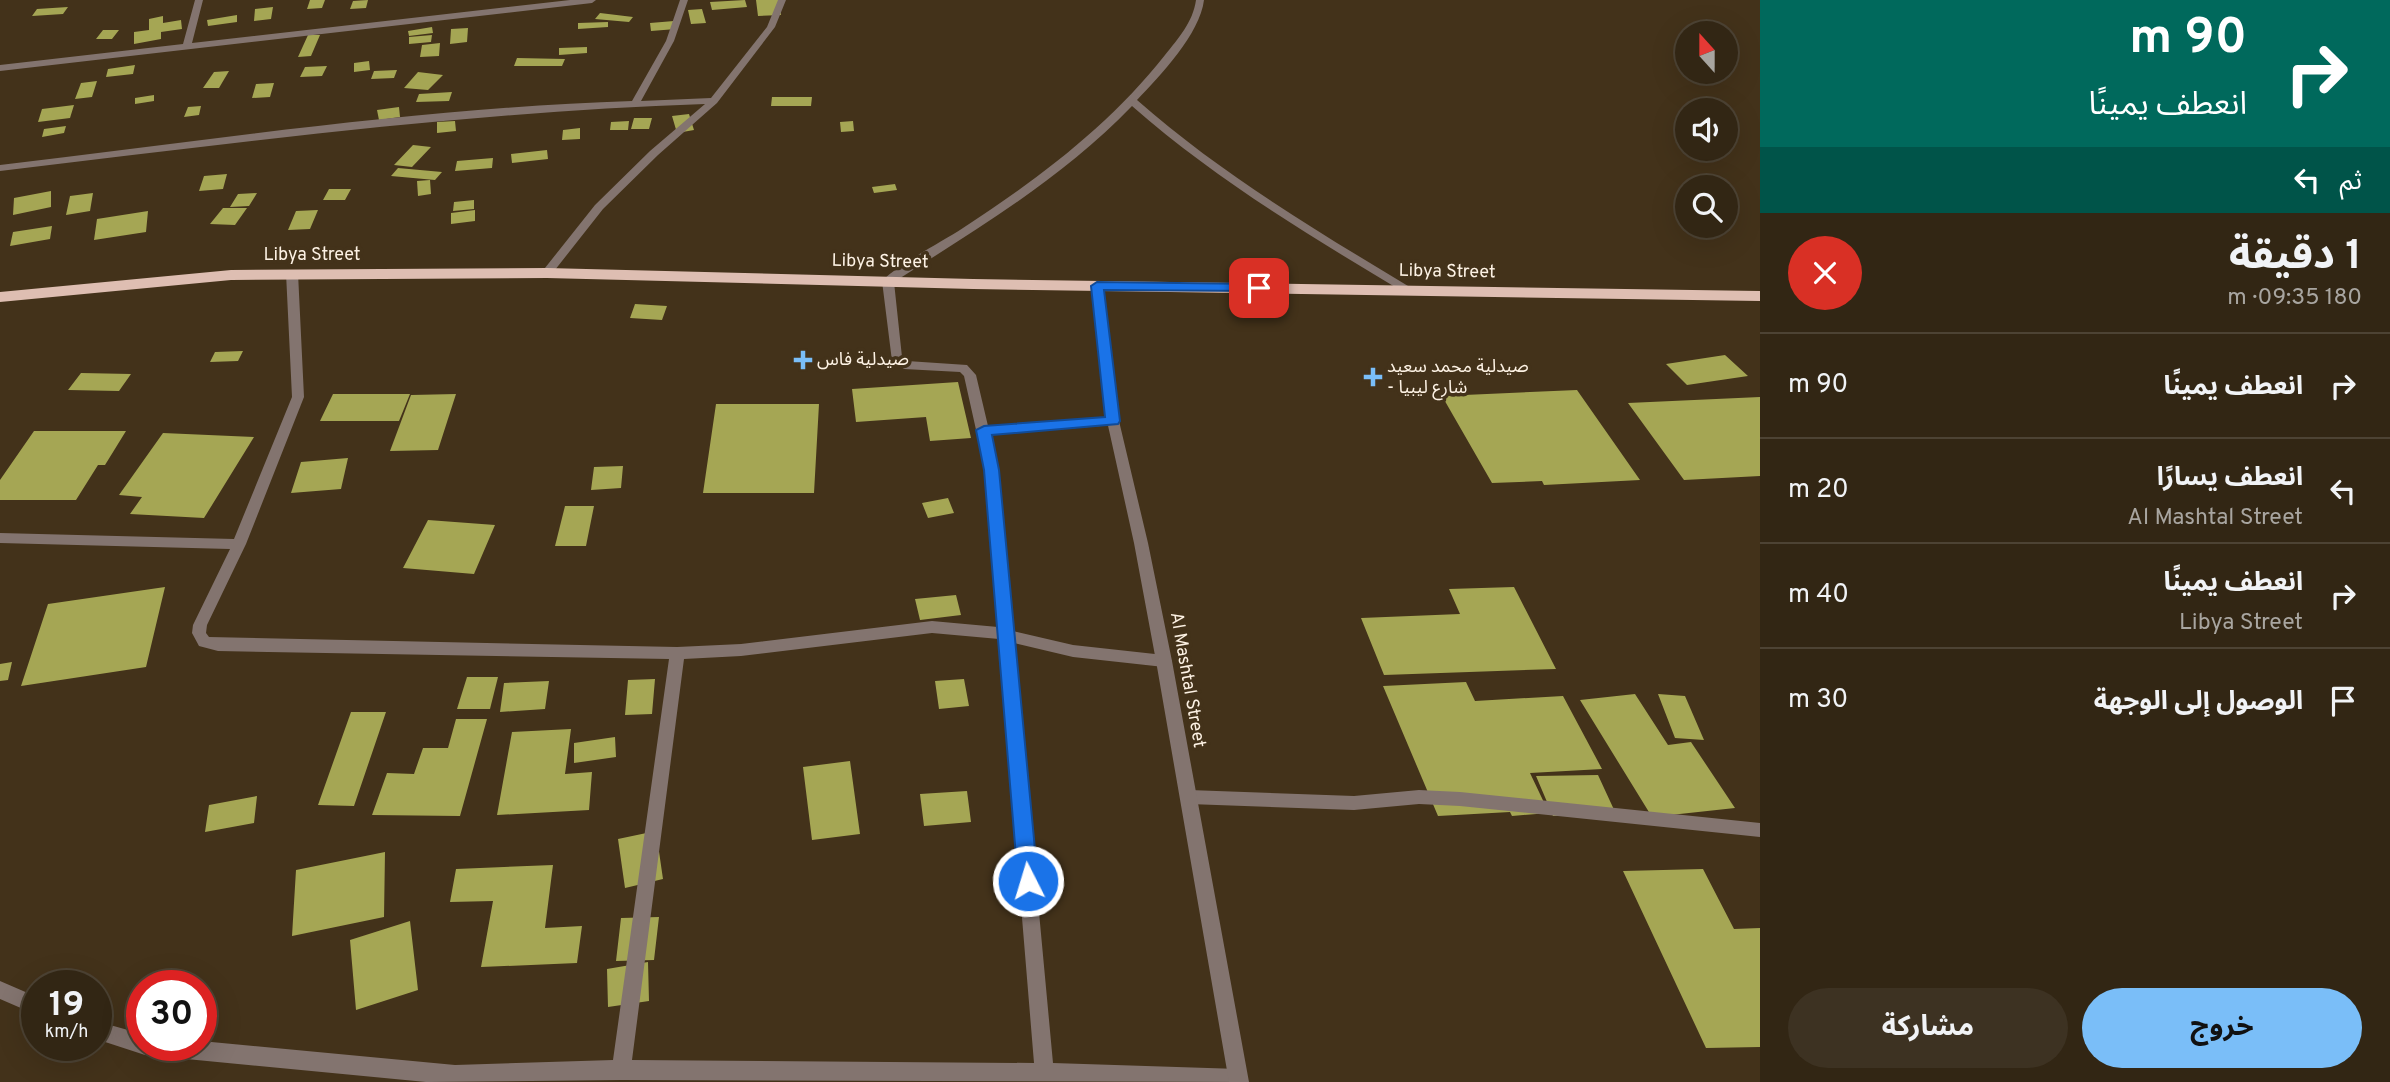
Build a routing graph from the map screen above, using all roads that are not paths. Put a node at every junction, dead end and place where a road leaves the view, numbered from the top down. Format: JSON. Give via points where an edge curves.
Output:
{"nodes":[{"id":1,"x":199,"y":0,"type":"edge"},
{"id":2,"x":592,"y":0,"type":"edge"},
{"id":3,"x":684,"y":0,"type":"edge"},
{"id":4,"x":782,"y":0,"type":"edge"},
{"id":5,"x":1200,"y":0,"type":"edge"},
{"id":6,"x":187,"y":45,"type":"junction"},
{"id":7,"x":0,"y":68,"type":"edge"},
{"id":8,"x":714,"y":101,"type":"junction"},
{"id":9,"x":1133,"y":102,"type":"junction"},
{"id":10,"x":635,"y":104,"type":"junction"},
{"id":11,"x":0,"y":168,"type":"edge"},
{"id":12,"x":292,"y":273,"type":"junction"},
{"id":13,"x":548,"y":273,"type":"junction"},
{"id":14,"x":888,"y":281,"type":"junction"},
{"id":15,"x":1097,"y":286,"type":"junction"},
{"id":16,"x":1409,"y":291,"type":"junction"},
{"id":17,"x":1760,"y":296,"type":"edge"},
{"id":18,"x":0,"y":297,"type":"edge"},
{"id":19,"x":1113,"y":421,"type":"junction"},
{"id":20,"x":984,"y":430,"type":"junction"},
{"id":21,"x":0,"y":538,"type":"edge"},
{"id":22,"x":239,"y":544,"type":"junction"},
{"id":23,"x":1007,"y":635,"type":"junction"},
{"id":24,"x":677,"y":653,"type":"junction"},
{"id":25,"x":1164,"y":661,"type":"junction"},
{"id":26,"x":1189,"y":797,"type":"junction"},
{"id":27,"x":1760,"y":830,"type":"edge"},
{"id":28,"x":0,"y":990,"type":"edge"},
{"id":29,"x":21,"y":999,"type":"edge"},
{"id":30,"x":217,"y":1052,"type":"edge"},
{"id":31,"x":621,"y":1070,"type":"junction"},
{"id":32,"x":454,"y":1078,"type":"edge"},
{"id":33,"x":1045,"y":1078,"type":"edge"},
{"id":34,"x":1239,"y":1080,"type":"edge"}],
"edges":[{"from":1,"to":6,"type":"street"},
{"from":2,"to":6,"type":"street"},
{"from":3,"to":10,"type":"street","via":[[671,38]]},
{"from":4,"to":8,"type":"street","via":[[771,27]]},
{"from":5,"to":9,"type":"street","via":[[1186,34]]},
{"from":6,"to":7,"type":"street"},
{"from":8,"to":10,"type":"street"},
{"from":8,"to":13,"type":"street","via":[[599,207]]},
{"from":9,"to":14,"type":"street","via":[[996,212]]},
{"from":9,"to":16,"type":"street","via":[[1161,129],[1249,193]]},
{"from":10,"to":11,"type":"street","via":[[462,116]]},
{"from":12,"to":13,"type":"highway","name":"Libya Street"},
{"from":12,"to":18,"type":"highway","name":"Libya Street"},
{"from":12,"to":22,"type":"street","via":[[298,397]]},
{"from":13,"to":14,"type":"highway","name":"Libya Street"},
{"from":14,"to":15,"type":"highway","name":"Libya Street"},
{"from":14,"to":20,"type":"street","via":[[896,358],[904,365],[966,370]]},
{"from":15,"to":16,"type":"highway","name":"Libya Street"},
{"from":15,"to":19,"type":"street","name":"Al Mashtal Street"},
{"from":16,"to":17,"type":"highway","name":"Libya Street"},
{"from":19,"to":20,"type":"street"},
{"from":19,"to":25,"type":"street","name":"Al Mashtal Street"},
{"from":20,"to":23,"type":"street"},
{"from":21,"to":22,"type":"street"},
{"from":22,"to":24,"type":"street","via":[[200,625],[204,642]]},
{"from":23,"to":24,"type":"street","via":[[932,627],[741,650]]},
{"from":23,"to":25,"type":"street","via":[[1073,651]]},
{"from":23,"to":33,"type":"street"},
{"from":24,"to":31,"type":"street"},
{"from":25,"to":26,"type":"street","name":"Al Mashtal Street"},
{"from":26,"to":27,"type":"street","via":[[1354,803],[1419,797],[1460,799]]},
{"from":26,"to":34,"type":"street","name":"Al Mashtal Street"},
{"from":28,"to":29,"type":"street"},
{"from":30,"to":32,"type":"street"},
{"from":31,"to":32,"type":"street"},
{"from":31,"to":33,"type":"street"},
{"from":33,"to":34,"type":"street"}]}
